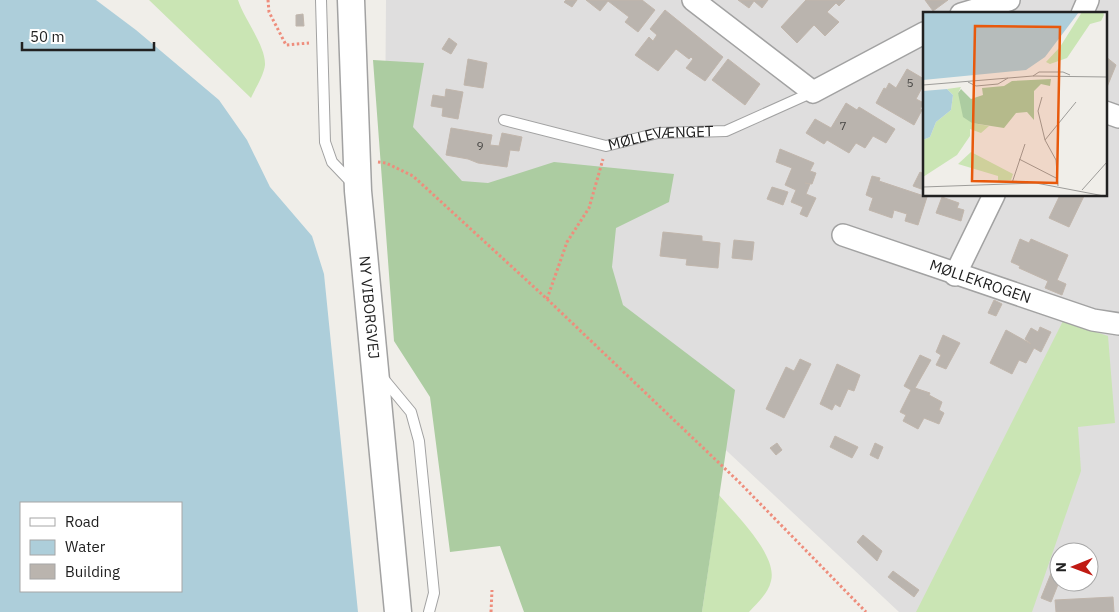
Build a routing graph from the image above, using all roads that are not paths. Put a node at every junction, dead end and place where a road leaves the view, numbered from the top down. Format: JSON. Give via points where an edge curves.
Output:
{"nodes":[{"id":1,"x":321,"y":0,"type":"edge"},
{"id":2,"x":351,"y":0,"type":"edge"},
{"id":3,"x":693,"y":0,"type":"edge"},
{"id":4,"x":1009,"y":0,"type":"edge"},
{"id":5,"x":1088,"y":0,"type":"edge"},
{"id":6,"x":968,"y":12,"type":"edge"},
{"id":7,"x":1083,"y":12,"type":"edge"},
{"id":8,"x":923,"y":34,"type":"edge"},
{"id":9,"x":813,"y":92,"type":"junction"},
{"id":10,"x":1106,"y":112,"type":"edge"},
{"id":11,"x":1119,"y":117,"type":"edge"},
{"id":12,"x":504,"y":120,"type":"dead end"},
{"id":13,"x":358,"y":190,"type":"junction"},
{"id":14,"x":994,"y":196,"type":"edge"},
{"id":15,"x":843,"y":234,"type":"dead end"},
{"id":16,"x":955,"y":274,"type":"junction"},
{"id":17,"x":1119,"y":324,"type":"edge"},
{"id":18,"x":373,"y":366,"type":"junction"},
{"id":19,"x":398,"y":612,"type":"edge"},
{"id":20,"x":429,"y":612,"type":"edge"}],
"edges":[{"from":1,"to":13,"type":"lane","via":[[325,142],[332,162]]},
{"from":2,"to":13,"type":"street","name":"NY VIBORGVEJ"},
{"from":3,"to":9,"type":"street"},
{"from":4,"to":6,"type":"street"},
{"from":5,"to":7,"type":"street"},
{"from":8,"to":9,"type":"street","name":"MØLLEVÆNGET"},
{"from":9,"to":12,"type":"lane","name":"MØLLEVÆNGET","via":[[726,131],[658,133],[606,146]]},
{"from":10,"to":11,"type":"street"},
{"from":13,"to":18,"type":"street","name":"NY VIBORGVEJ"},
{"from":14,"to":16,"type":"street"},
{"from":15,"to":16,"type":"street","name":"MØLLEKROGEN"},
{"from":16,"to":17,"type":"street","name":"MØLLEKROGEN","via":[[1093,320]]},
{"from":18,"to":19,"type":"street","name":"NY VIBORGVEJ"},
{"from":18,"to":20,"type":"lane","via":[[411,412],[419,441],[434,593]]}]}
